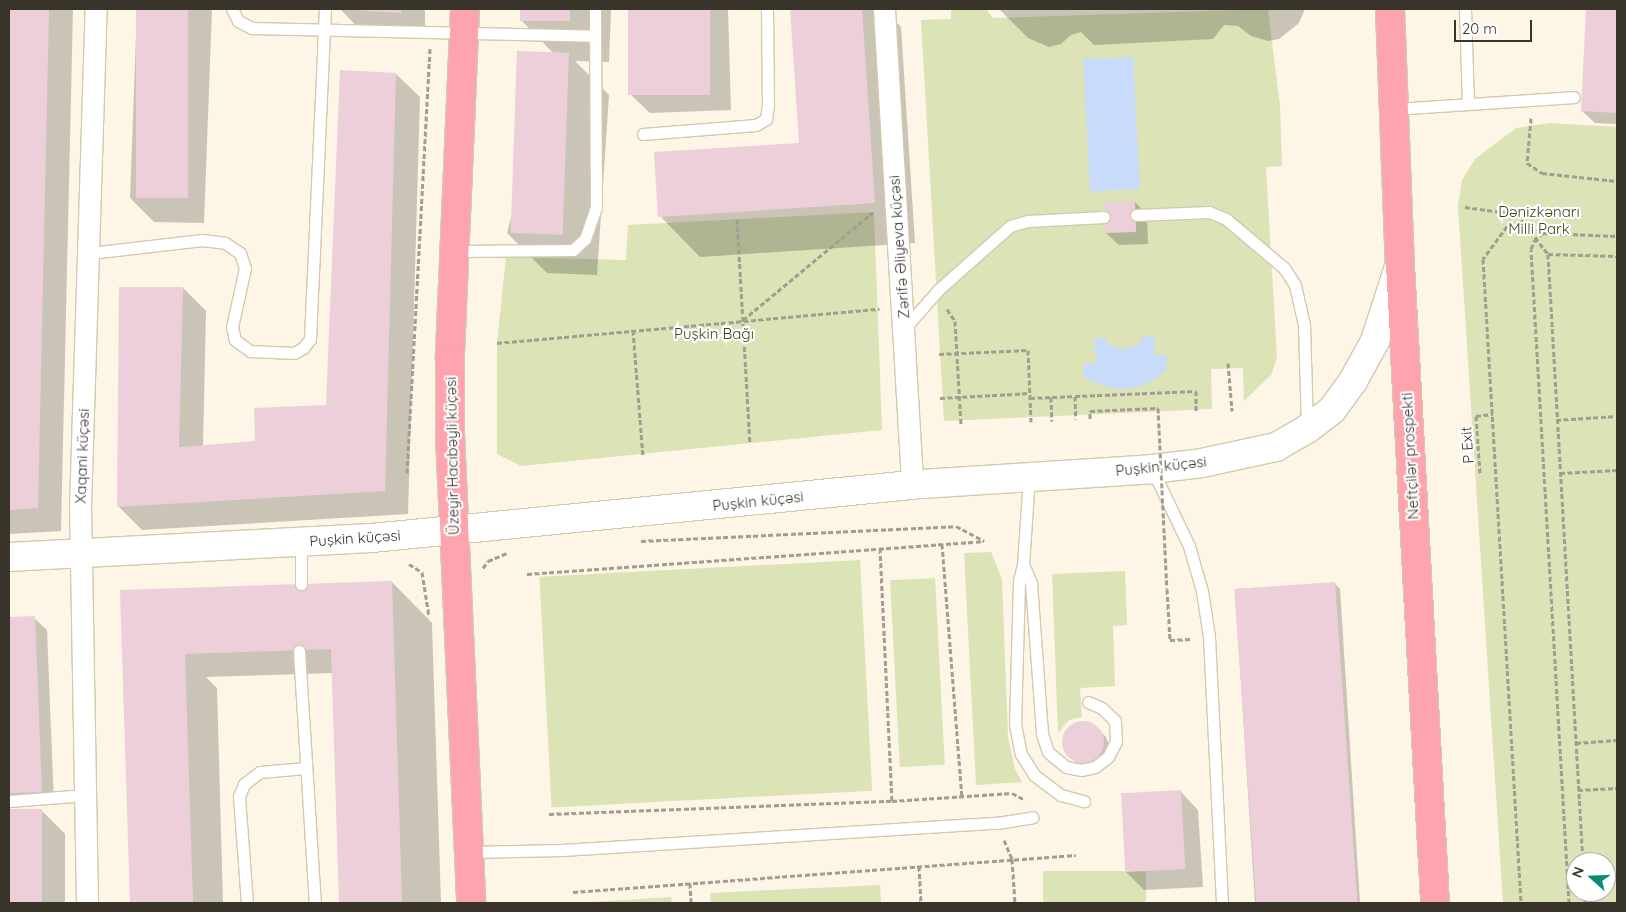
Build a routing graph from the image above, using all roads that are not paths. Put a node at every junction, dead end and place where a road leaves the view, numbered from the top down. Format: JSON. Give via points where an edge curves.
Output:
{"nodes":[{"id":1,"x":96,"y":9,"type":"edge"},
{"id":2,"x":232,"y":9,"type":"edge"},
{"id":3,"x":324,"y":9,"type":"edge"},
{"id":4,"x":595,"y":9,"type":"edge"},
{"id":5,"x":767,"y":9,"type":"edge"},
{"id":6,"x":884,"y":9,"type":"edge"},
{"id":7,"x":1390,"y":9,"type":"edge"},
{"id":8,"x":1465,"y":9,"type":"edge"},
{"id":9,"x":464,"y":21,"type":"edge"},
{"id":10,"x":324,"y":28,"type":"junction"},
{"id":11,"x":595,"y":36,"type":"junction"},
{"id":12,"x":1574,"y":98,"type":"dead end"},
{"id":13,"x":1468,"y":104,"type":"junction"},
{"id":14,"x":1394,"y":109,"type":"junction"},
{"id":15,"x":643,"y":134,"type":"dead end"},
{"id":16,"x":1136,"y":215,"type":"dead end"},
{"id":17,"x":1104,"y":217,"type":"dead end"},
{"id":18,"x":455,"y":251,"type":"junction"},
{"id":19,"x":90,"y":254,"type":"junction"},
{"id":20,"x":1400,"y":264,"type":"junction"},
{"id":21,"x":904,"y":329,"type":"junction"},
{"id":22,"x":1308,"y":429,"type":"junction"},
{"id":23,"x":1152,"y":469,"type":"junction"},
{"id":24,"x":1029,"y":476,"type":"junction"},
{"id":25,"x":912,"y":485,"type":"junction"},
{"id":26,"x":453,"y":530,"type":"junction"},
{"id":27,"x":301,"y":541,"type":"junction"},
{"id":28,"x":80,"y":553,"type":"junction"},
{"id":29,"x":9,"y":557,"type":"edge"},
{"id":30,"x":1023,"y":564,"type":"junction"},
{"id":31,"x":301,"y":584,"type":"dead end"},
{"id":32,"x":299,"y":650,"type":"dead end"},
{"id":33,"x":1088,"y":702,"type":"dead end"},
{"id":34,"x":306,"y":768,"type":"junction"},
{"id":35,"x":86,"y":795,"type":"junction"},
{"id":36,"x":9,"y":801,"type":"edge"},
{"id":37,"x":1084,"y":801,"type":"dead end"},
{"id":38,"x":1033,"y":817,"type":"road end"},
{"id":39,"x":469,"y":852,"type":"junction"},
{"id":40,"x":87,"y":903,"type":"edge"},
{"id":41,"x":247,"y":903,"type":"edge"},
{"id":42,"x":314,"y":903,"type":"edge"},
{"id":43,"x":472,"y":903,"type":"edge"},
{"id":44,"x":1222,"y":903,"type":"edge"},
{"id":45,"x":1435,"y":903,"type":"edge"}],
"edges":[{"from":1,"to":19,"type":"street","name":"Xaqani küçəsi"},
{"from":2,"to":10,"type":"lane","via":[[238,21],[252,28]]},
{"from":3,"to":10,"type":"lane"},
{"from":4,"to":11,"type":"lane"},
{"from":5,"to":15,"type":"lane","via":[[766,118],[756,124]]},
{"from":6,"to":21,"type":"street","name":"Zərifə Əliyeva küçəsi"},
{"from":7,"to":14,"type":"highway","name":"Neftçilər prospekti"},
{"from":8,"to":13,"type":"lane"},
{"from":9,"to":10,"type":"lane","via":[[431,32]]},
{"from":9,"to":11,"type":"lane"},
{"from":9,"to":18,"type":"highway","name":"Üzeyir Hacıbəyli küçəsi"},
{"from":10,"to":19,"type":"lane","via":[[310,339],[303,348],[294,353],[250,351],[236,340],[232,327],[245,268],[240,254],[225,242],[202,240]]},
{"from":11,"to":18,"type":"lane","via":[[596,207],[585,239],[573,250]]},
{"from":12,"to":13,"type":"lane"},
{"from":13,"to":14,"type":"lane"},
{"from":14,"to":20,"type":"highway","name":"Neftçilər prospekti"},
{"from":16,"to":22,"type":"lane","via":[[1209,212],[1226,219],[1284,268],[1295,285],[1304,325]]},
{"from":17,"to":21,"type":"lane","via":[[1028,221],[1010,226],[938,290]]},
{"from":18,"to":26,"type":"highway","name":"Üzeyir Hacıbəyli küçəsi","via":[[450,359]]},
{"from":19,"to":28,"type":"street","name":"Xaqani küçəsi"},
{"from":20,"to":22,"type":"main road","name":"Puşkin küçəsi","via":[[1375,341],[1353,381],[1332,410]]},
{"from":20,"to":45,"type":"highway","name":"Neftçilər prospekti"},
{"from":21,"to":25,"type":"street","name":"Zərifə Əliyeva küçəsi"},
{"from":22,"to":23,"type":"main road","name":"Puşkin küçəsi","via":[[1276,447],[1202,463]]},
{"from":23,"to":24,"type":"main road","name":"Puşkin küçəsi"},
{"from":23,"to":44,"type":"lane","via":[[1189,546],[1202,591],[1209,637]]},
{"from":24,"to":25,"type":"main road","name":"Puşkin küçəsi"},
{"from":24,"to":30,"type":"lane"},
{"from":25,"to":26,"type":"main road","name":"Puşkin küçəsi"},
{"from":26,"to":27,"type":"main road","name":"Puşkin küçəsi"},
{"from":26,"to":39,"type":"highway","name":"Üzeyir Hacıbəyli küçəsi"},
{"from":27,"to":28,"type":"main road","name":"Puşkin küçəsi"},
{"from":27,"to":31,"type":"lane"},
{"from":28,"to":29,"type":"main road","name":"Puşkin küçəsi"},
{"from":28,"to":35,"type":"street","name":"Xaqani küçəsi"},
{"from":30,"to":33,"type":"lane","via":[[1031,583],[1042,734],[1048,752],[1066,767],[1081,770],[1095,767],[1108,757],[1116,741],[1114,721],[1102,708]]},
{"from":30,"to":37,"type":"lane","via":[[1019,582],[1015,724],[1021,754],[1034,775],[1061,795]]},
{"from":32,"to":34,"type":"lane"},
{"from":34,"to":41,"type":"lane","via":[[260,772],[244,784],[239,796]]},
{"from":34,"to":42,"type":"lane"},
{"from":35,"to":36,"type":"lane"},
{"from":35,"to":40,"type":"street","name":"Xaqani küçəsi"},
{"from":38,"to":39,"type":"lane","via":[[997,823],[562,850]]},
{"from":39,"to":43,"type":"highway","name":"Üzeyir Hacıbəyli küçəsi"}]}
